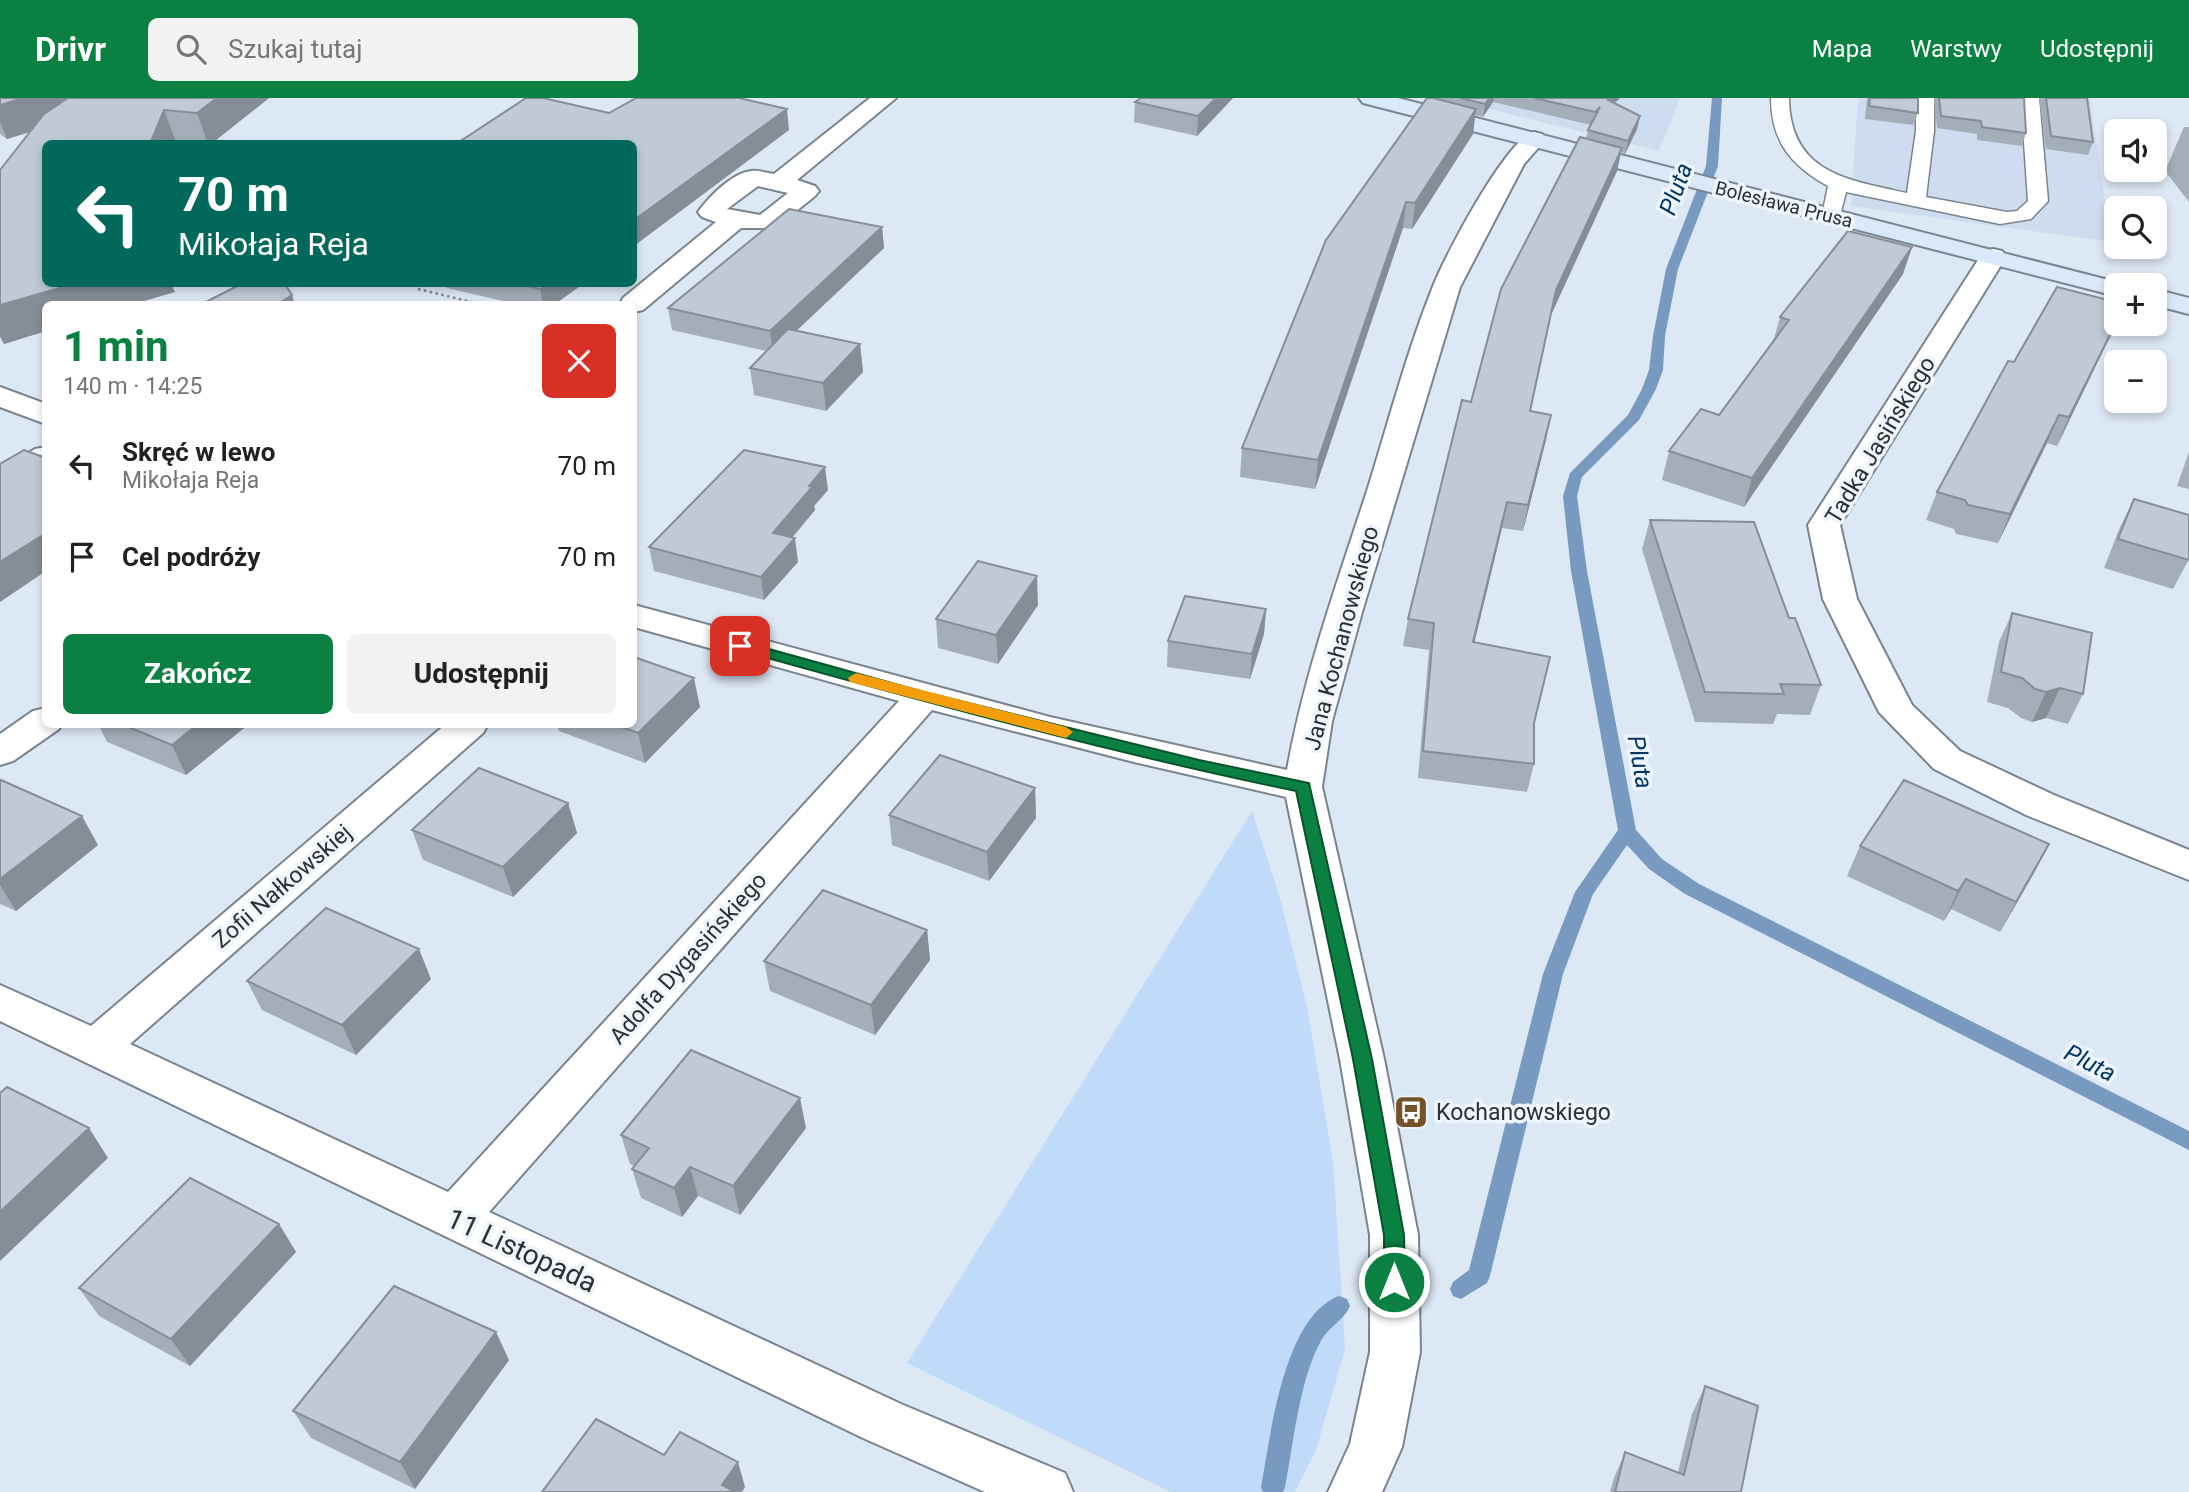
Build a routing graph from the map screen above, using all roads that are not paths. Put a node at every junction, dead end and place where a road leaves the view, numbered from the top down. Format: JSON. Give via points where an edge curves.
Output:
{"nodes":[{"id":1,"x":884,"y":98,"type":"edge"},
{"id":2,"x":1371,"y":98,"type":"edge"},
{"id":3,"x":1780,"y":98,"type":"edge"},
{"id":4,"x":1924,"y":98,"type":"edge"},
{"id":5,"x":2031,"y":98,"type":"edge"},
{"id":6,"x":1422,"y":104,"type":"edge"},
{"id":7,"x":1534,"y":139,"type":"junction"},
{"id":8,"x":779,"y":182,"type":"junction"},
{"id":9,"x":1838,"y":184,"type":"junction"},
{"id":10,"x":1916,"y":200,"type":"junction"},
{"id":11,"x":1832,"y":216,"type":"junction"},
{"id":12,"x":735,"y":220,"type":"junction"},
{"id":13,"x":1993,"y":257,"type":"junction"},
{"id":14,"x":2104,"y":285,"type":"edge"},
{"id":15,"x":637,"y":301,"type":"edge"},
{"id":16,"x":2167,"y":301,"type":"edge"},
{"id":17,"x":2189,"y":306,"type":"edge"},
{"id":18,"x":0,"y":396,"type":"edge"},
{"id":19,"x":42,"y":413,"type":"edge"},
{"id":20,"x":42,"y":459,"type":"edge"},
{"id":21,"x":0,"y":485,"type":"edge"},
{"id":22,"x":637,"y":617,"type":"edge"},
{"id":23,"x":923,"y":697,"type":"junction"},
{"id":24,"x":42,"y":723,"type":"edge"},
{"id":25,"x":465,"y":728,"type":"edge"},
{"id":26,"x":0,"y":752,"type":"edge"},
{"id":27,"x":1303,"y":787,"type":"junction"},
{"id":28,"x":2189,"y":866,"type":"edge"},
{"id":29,"x":0,"y":1002,"type":"edge"},
{"id":30,"x":95,"y":1048,"type":"junction"},
{"id":31,"x":454,"y":1218,"type":"junction"},
{"id":32,"x":1046,"y":1492,"type":"edge"},
{"id":33,"x":1355,"y":1492,"type":"edge"}],
"edges":[{"from":1,"to":8,"type":"street"},
{"from":2,"to":6,"type":"street","name":"Bolesława Prusa"},
{"from":3,"to":9,"type":"lane","via":[[1788,143],[1806,167]]},
{"from":4,"to":10,"type":"lane"},
{"from":5,"to":10,"type":"lane","via":[[2038,201],[2033,211],[2017,219],[1993,218]]},
{"from":6,"to":7,"type":"street","name":"Bolesława Prusa"},
{"from":7,"to":11,"type":"street","name":"Bolesława Prusa"},
{"from":7,"to":27,"type":"street","name":"Jana Kochanowskiego","via":[[1513,161],[1446,287],[1345,611],[1314,721]]},
{"from":8,"to":12,"type":"street","via":[[753,178],[711,212]]},
{"from":8,"to":12,"type":"street","via":[[806,191],[766,223]]},
{"from":9,"to":10,"type":"lane"},
{"from":9,"to":11,"type":"lane"},
{"from":11,"to":13,"type":"street","name":"Bolesława Prusa"},
{"from":12,"to":15,"type":"street"},
{"from":13,"to":14,"type":"street","name":"Bolesława Prusa"},
{"from":13,"to":28,"type":"street","name":"Tadka Jasińskiego","via":[[1824,524],[1840,599],[1897,712],[1947,760],[2040,806]]},
{"from":16,"to":17,"type":"street"},
{"from":18,"to":19,"type":"street"},
{"from":20,"to":21,"type":"street"},
{"from":22,"to":23,"type":"street"},
{"from":23,"to":27,"type":"street","via":[[1199,766]]},
{"from":23,"to":31,"type":"street","name":"Adolfa Dygasińskiego"},
{"from":24,"to":26,"type":"street"},
{"from":25,"to":30,"type":"street","name":"Zofii Nałkowskiej"},
{"from":27,"to":33,"type":"street","name":"Jana Kochanowskiego","via":[[1363,1059],[1394,1235],[1395,1352],[1376,1447]]},
{"from":29,"to":30,"type":"street","name":"11 Listopada"},
{"from":30,"to":31,"type":"street","name":"11 Listopada"},
{"from":31,"to":32,"type":"street","name":"11 Listopada","via":[[882,1421]]}]}
